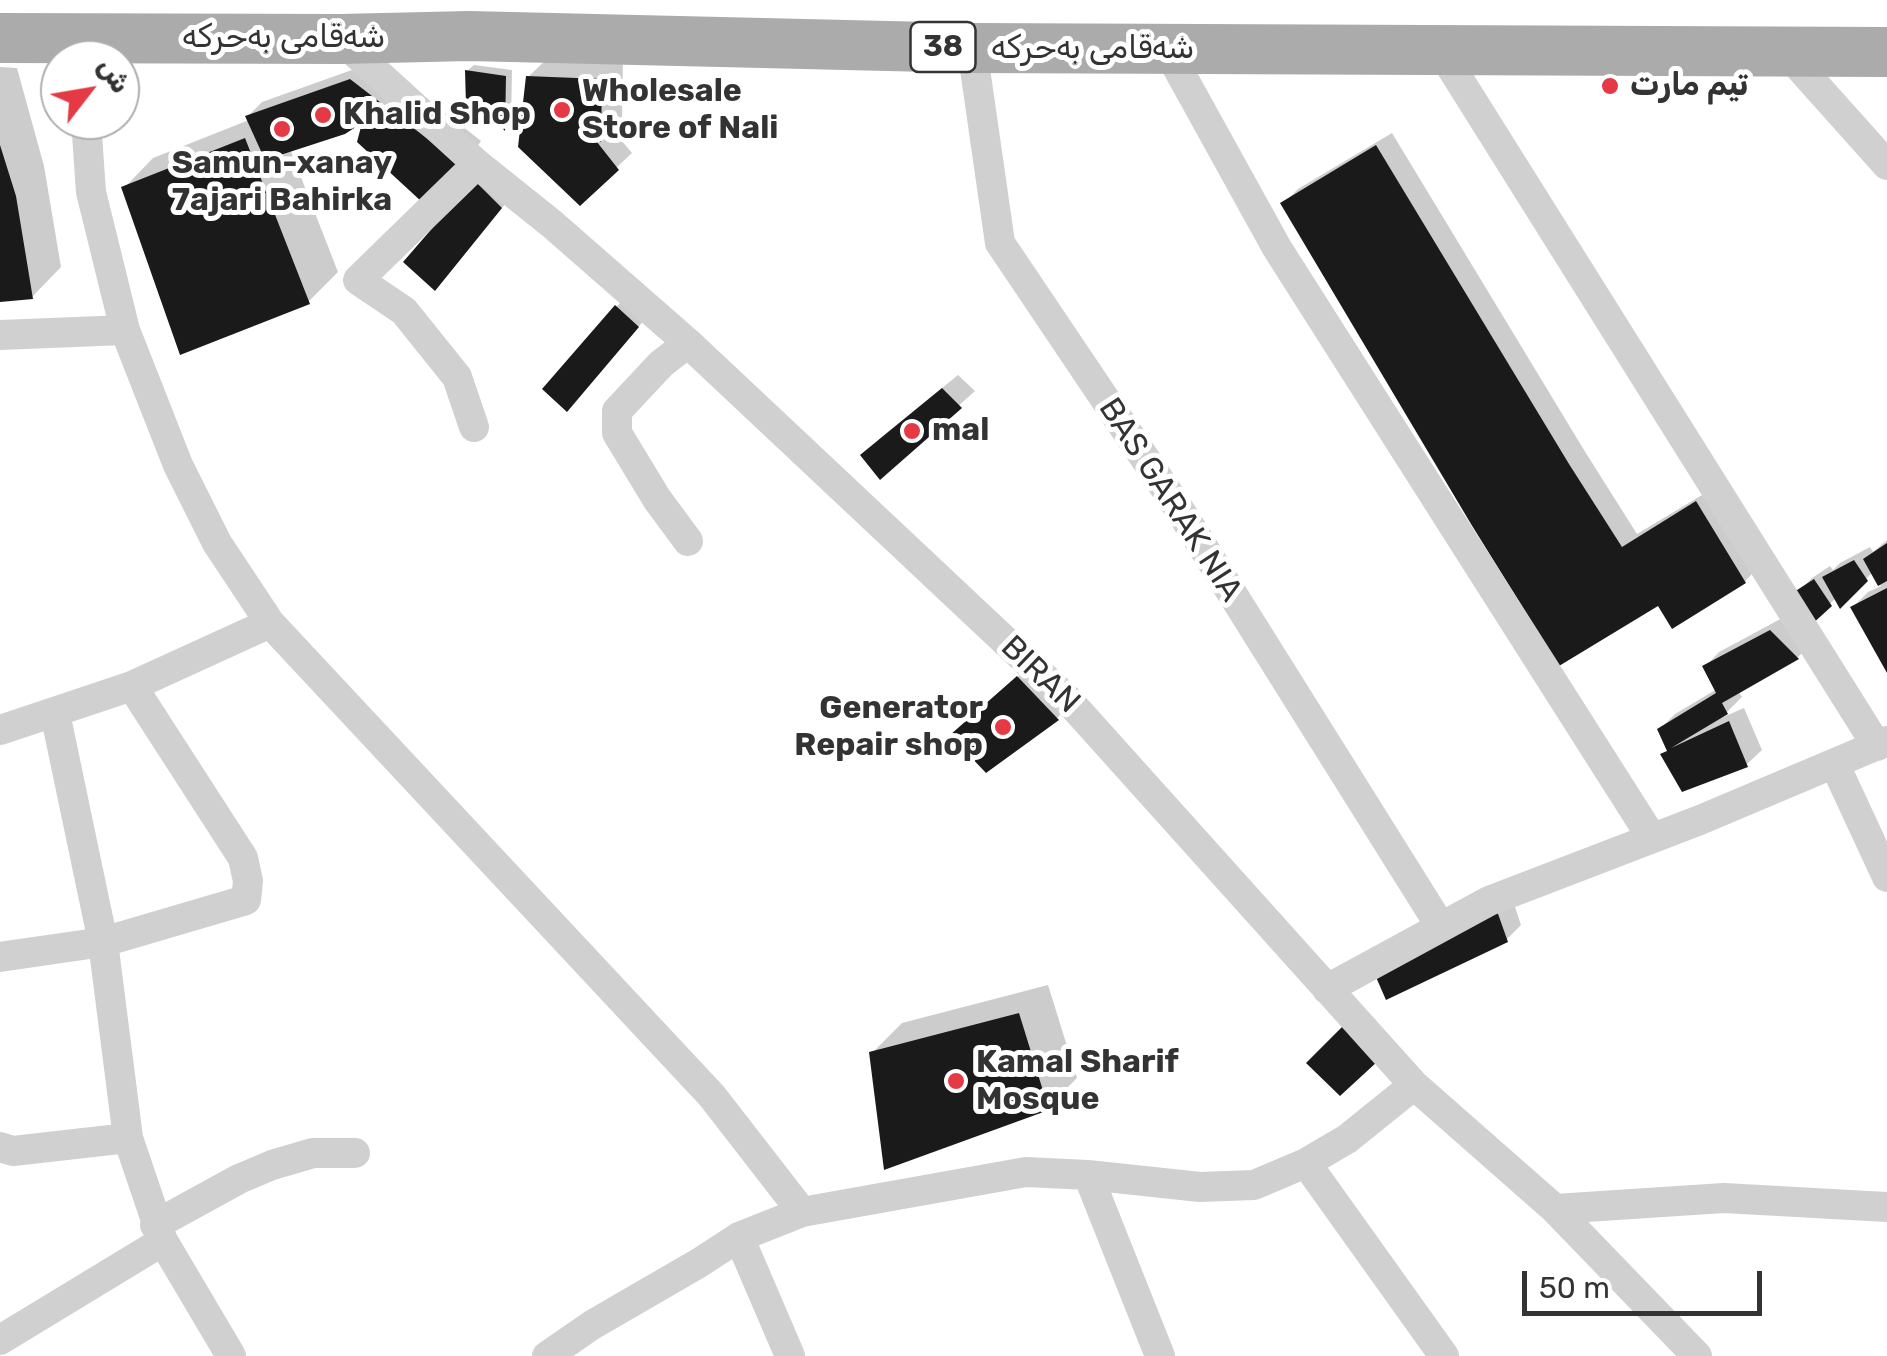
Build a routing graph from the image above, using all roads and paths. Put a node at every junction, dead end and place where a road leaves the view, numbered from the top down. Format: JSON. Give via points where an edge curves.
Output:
{"nodes":[{"id":1,"x":478,"y":18,"type":"edge"},
{"id":2,"x":0,"y":38,"type":"edge"},
{"id":3,"x":340,"y":39,"type":"junction"},
{"id":4,"x":40,"y":44,"type":"edge"},
{"id":5,"x":140,"y":47,"type":"edge"},
{"id":6,"x":972,"y":48,"type":"junction"},
{"id":7,"x":1167,"y":49,"type":"junction"},
{"id":8,"x":1441,"y":51,"type":"junction"},
{"id":9,"x":1785,"y":51,"type":"junction"},
{"id":10,"x":1887,"y":52,"type":"edge"},
{"id":11,"x":87,"y":140,"type":"edge"},
{"id":12,"x":478,"y":164,"type":"junction"},
{"id":13,"x":1887,"y":165,"type":"edge"},
{"id":14,"x":125,"y":330,"type":"junction"},
{"id":15,"x":0,"y":334,"type":"edge"},
{"id":16,"x":688,"y":343,"type":"junction"},
{"id":17,"x":474,"y":427,"type":"dead end"},
{"id":18,"x":688,"y":542,"type":"dead end"},
{"id":19,"x":270,"y":623,"type":"junction"},
{"id":20,"x":132,"y":686,"type":"junction"},
{"id":21,"x":55,"y":713,"type":"junction"},
{"id":22,"x":0,"y":730,"type":"edge"},
{"id":23,"x":1882,"y":744,"type":"edge"},
{"id":24,"x":1835,"y":765,"type":"junction"},
{"id":25,"x":1652,"y":838,"type":"junction"},
{"id":26,"x":1887,"y":877,"type":"edge"},
{"id":27,"x":1441,"y":927,"type":"junction"},
{"id":28,"x":103,"y":942,"type":"junction"},
{"id":29,"x":0,"y":958,"type":"edge"},
{"id":30,"x":1326,"y":989,"type":"junction"},
{"id":31,"x":1414,"y":1085,"type":"junction"},
{"id":32,"x":128,"y":1138,"type":"junction"},
{"id":33,"x":0,"y":1147,"type":"edge"},
{"id":34,"x":354,"y":1153,"type":"dead end"},
{"id":35,"x":1306,"y":1164,"type":"junction"},
{"id":36,"x":1088,"y":1175,"type":"junction"},
{"id":37,"x":1887,"y":1207,"type":"edge"},
{"id":38,"x":1555,"y":1209,"type":"junction"},
{"id":39,"x":802,"y":1212,"type":"junction"},
{"id":40,"x":159,"y":1233,"type":"junction"},
{"id":41,"x":738,"y":1237,"type":"junction"},
{"id":42,"x":0,"y":1340,"type":"edge"},
{"id":43,"x":231,"y":1356,"type":"edge"},
{"id":44,"x":547,"y":1356,"type":"edge"},
{"id":45,"x":790,"y":1356,"type":"edge"},
{"id":46,"x":1160,"y":1356,"type":"edge"},
{"id":47,"x":1444,"y":1356,"type":"edge"},
{"id":48,"x":1697,"y":1356,"type":"edge"}],
"edges":[{"from":1,"to":3,"type":"main road","name":"شەقامی بەحرکە","number":"38"},
{"from":1,"to":6,"type":"main road","name":"شەقامی بەحرکە","number":"38"},
{"from":2,"to":4,"type":"main road","name":"شەقامی بەحرکە","number":"38"},
{"from":3,"to":5,"type":"main road","name":"شەقامی بەحرکە","number":"38"},
{"from":3,"to":12,"type":"street","name":"BIRAN"},
{"from":6,"to":7,"type":"main road","name":"شەقامی بەحرکە","number":"38"},
{"from":6,"to":27,"type":"street","name":"BAS GARAK NIA","via":[[1000,243],[1181,512]]},
{"from":7,"to":8,"type":"main road","name":"شەقامی بەحرکە","number":"38"},
{"from":7,"to":25,"type":"street","via":[[1277,248]]},
{"from":8,"to":9,"type":"main road","name":"شەقامی بەحرکە","number":"38"},
{"from":8,"to":23,"type":"street"},
{"from":9,"to":10,"type":"main road","name":"شەقامی بەحرکە","number":"38"},
{"from":9,"to":13,"type":"street"},
{"from":11,"to":14,"type":"street","via":[[91,192]]},
{"from":12,"to":16,"type":"street","name":"BIRAN"},
{"from":12,"to":17,"type":"street","via":[[358,280],[404,311],[456,377]]},
{"from":14,"to":15,"type":"street"},
{"from":14,"to":19,"type":"street","via":[[178,465],[217,543]]},
{"from":16,"to":18,"type":"street","via":[[617,411],[617,433]]},
{"from":16,"to":30,"type":"street","name":"BIRAN","via":[[1068,700]]},
{"from":19,"to":20,"type":"street"},
{"from":19,"to":39,"type":"street","via":[[712,1096]]},
{"from":20,"to":21,"type":"street"},
{"from":20,"to":28,"type":"street","via":[[243,858],[246,900]]},
{"from":21,"to":22,"type":"street"},
{"from":21,"to":28,"type":"street"},
{"from":23,"to":24,"type":"street"},
{"from":24,"to":25,"type":"street"},
{"from":24,"to":26,"type":"street"},
{"from":25,"to":27,"type":"street","via":[[1489,901]]},
{"from":27,"to":30,"type":"street"},
{"from":28,"to":29,"type":"street"},
{"from":28,"to":32,"type":"street"},
{"from":30,"to":31,"type":"street","name":"BIRAN"},
{"from":31,"to":35,"type":"street"},
{"from":31,"to":38,"type":"street","name":"BIRAN"},
{"from":32,"to":33,"type":"street"},
{"from":32,"to":40,"type":"street"},
{"from":34,"to":40,"type":"street","via":[[313,1152],[272,1165],[239,1179]]},
{"from":35,"to":36,"type":"street","via":[[1254,1185],[1200,1187]]},
{"from":35,"to":47,"type":"street"},
{"from":36,"to":39,"type":"street","via":[[1026,1172]]},
{"from":36,"to":46,"type":"street"},
{"from":37,"to":38,"type":"street","via":[[1724,1198]]},
{"from":38,"to":48,"type":"street","name":"BIRAN"},
{"from":39,"to":41,"type":"street"},
{"from":40,"to":42,"type":"street"},
{"from":40,"to":43,"type":"street"},
{"from":41,"to":44,"type":"street"},
{"from":41,"to":45,"type":"street"}]}
